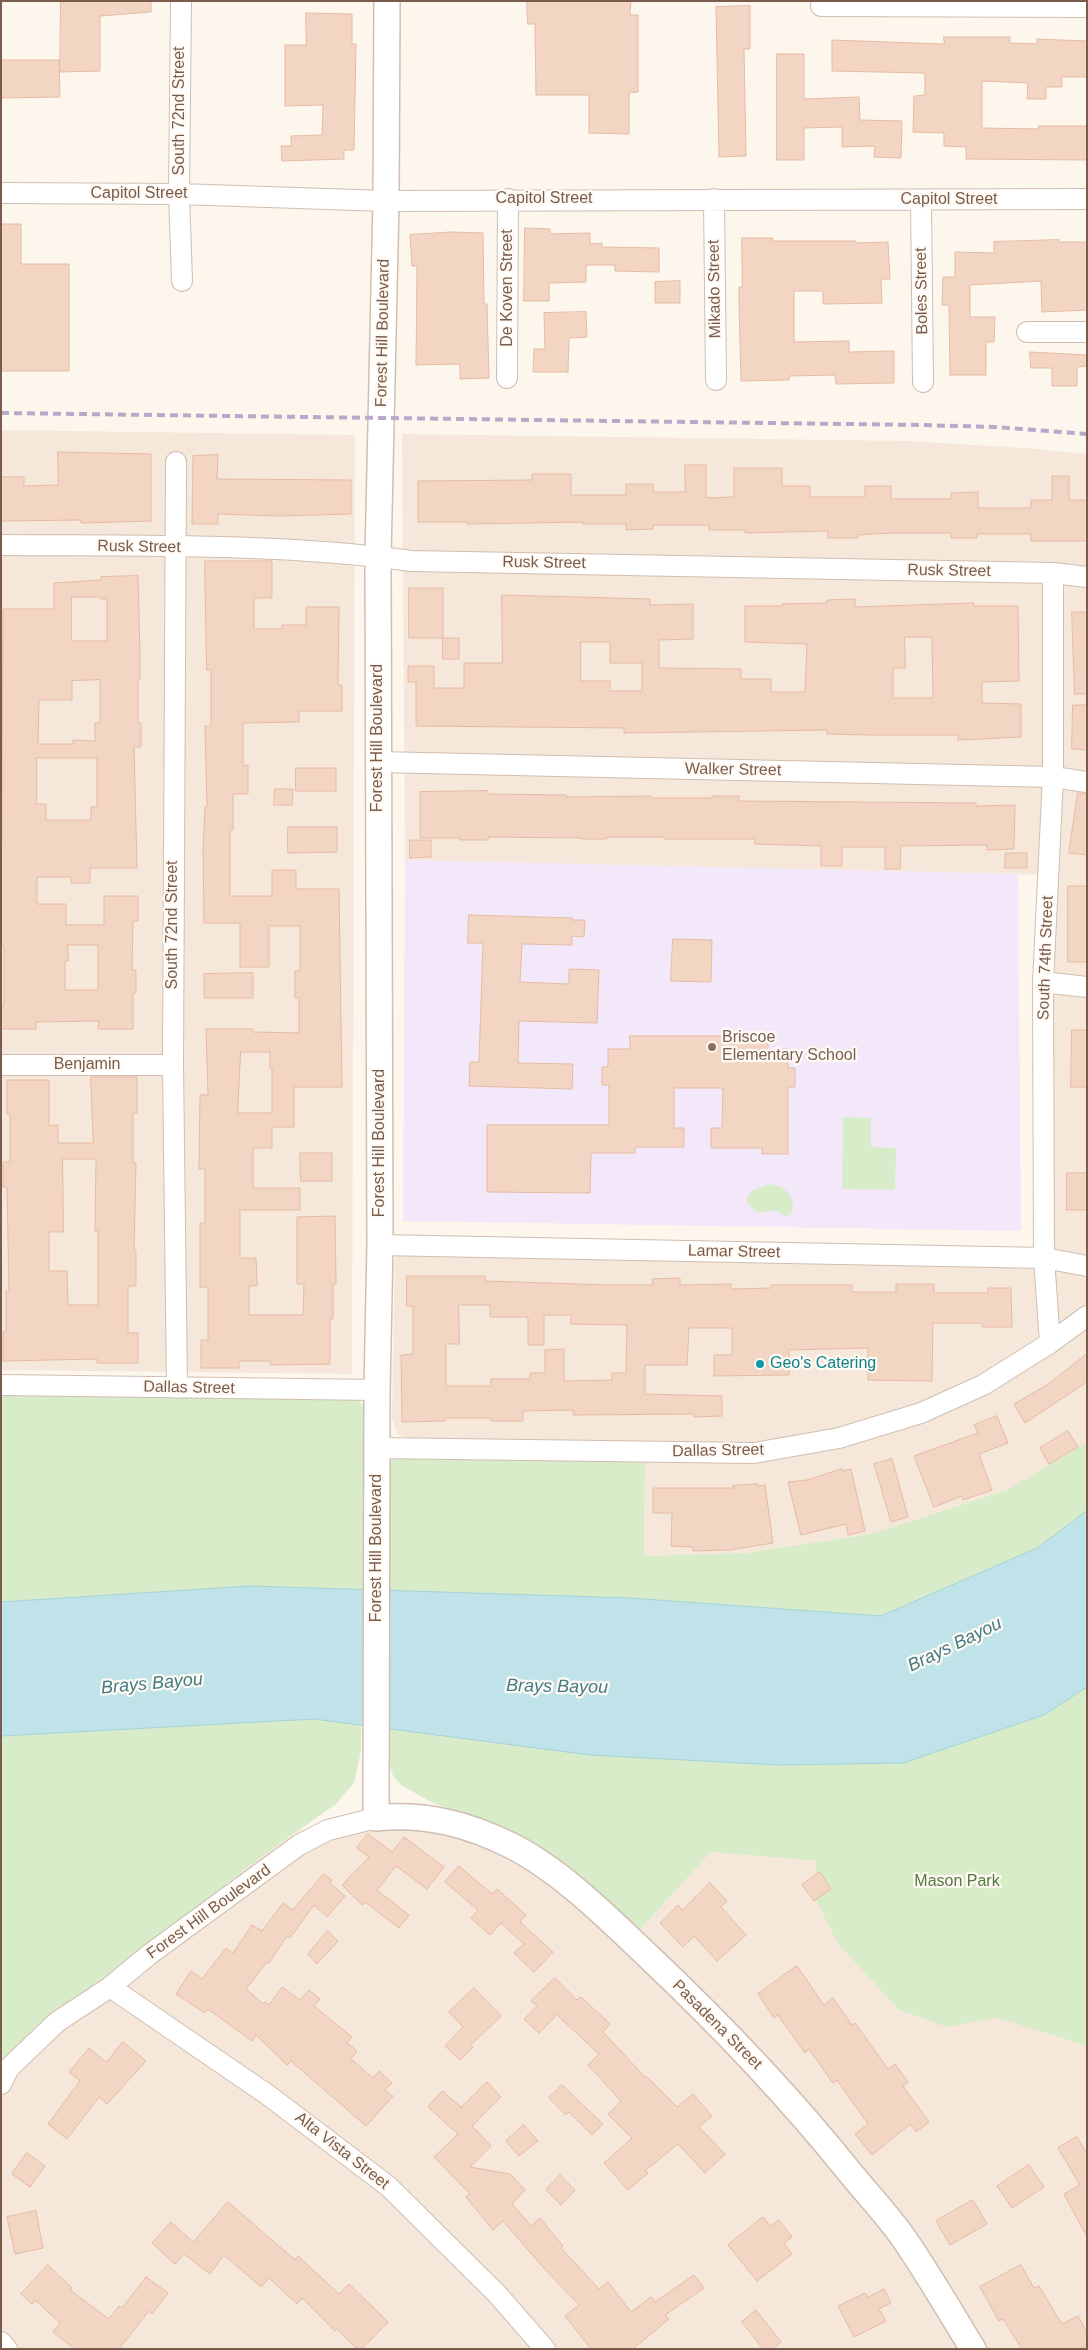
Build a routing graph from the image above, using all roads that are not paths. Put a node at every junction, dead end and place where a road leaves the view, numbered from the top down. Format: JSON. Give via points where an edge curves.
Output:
{"nodes":[{"id":1,"x":180,"y":1,"type":"edge"},
{"id":2,"x":387,"y":1,"type":"edge"},
{"id":3,"x":821,"y":6,"type":"dead end"},
{"id":4,"x":1087,"y":8,"type":"edge"},
{"id":5,"x":1,"y":194,"type":"edge"},
{"id":6,"x":179,"y":194,"type":"junction"},
{"id":7,"x":508,"y":199,"type":"junction"},
{"id":8,"x":714,"y":199,"type":"junction"},
{"id":9,"x":1087,"y":199,"type":"edge"},
{"id":10,"x":921,"y":200,"type":"junction"},
{"id":11,"x":386,"y":201,"type":"junction"},
{"id":12,"x":182,"y":280,"type":"dead end"},
{"id":13,"x":1027,"y":332,"type":"dead end"},
{"id":14,"x":1087,"y":332,"type":"edge"},
{"id":15,"x":507,"y":378,"type":"dead end"},
{"id":16,"x":716,"y":380,"type":"dead end"},
{"id":17,"x":923,"y":382,"type":"dead end"},
{"id":18,"x":176,"y":462,"type":"dead end"},
{"id":19,"x":1,"y":545,"type":"edge"},
{"id":20,"x":175,"y":547,"type":"junction"},
{"id":21,"x":378,"y":557,"type":"junction"},
{"id":22,"x":1053,"y":573,"type":"junction"},
{"id":23,"x":1087,"y":577,"type":"edge"},
{"id":24,"x":378,"y":762,"type":"junction"},
{"id":25,"x":1052,"y":777,"type":"junction"},
{"id":26,"x":1087,"y":782,"type":"edge"},
{"id":27,"x":1043,"y":982,"type":"junction"},
{"id":28,"x":1087,"y":987,"type":"edge"},
{"id":29,"x":1,"y":1064,"type":"edge"},
{"id":30,"x":173,"y":1065,"type":"junction"},
{"id":31,"x":380,"y":1245,"type":"junction"},
{"id":32,"x":1044,"y":1258,"type":"junction"},
{"id":33,"x":1087,"y":1266,"type":"edge"},
{"id":34,"x":1087,"y":1316,"type":"edge"},
{"id":35,"x":1050,"y":1343,"type":"junction"},
{"id":36,"x":1,"y":1385,"type":"edge"},
{"id":37,"x":178,"y":1388,"type":"junction"},
{"id":38,"x":377,"y":1390,"type":"junction"},
{"id":39,"x":377,"y":1448,"type":"junction"},
{"id":40,"x":376,"y":1818,"type":"junction"},
{"id":41,"x":110,"y":1987,"type":"junction"},
{"id":42,"x":1,"y":2084,"type":"edge"},
{"id":43,"x":1,"y":2342,"type":"edge"},
{"id":44,"x":7,"y":2349,"type":"edge"},
{"id":45,"x":545,"y":2349,"type":"edge"},
{"id":46,"x":973,"y":2349,"type":"edge"}],
"edges":[{"from":1,"to":6,"type":"street","name":"South 72nd Street"},
{"from":2,"to":11,"type":"street","name":"Forest Hill Boulevard"},
{"from":3,"to":4,"type":"street"},
{"from":5,"to":6,"type":"street","name":"Capitol Street"},
{"from":6,"to":11,"type":"street","name":"Capitol Street"},
{"from":6,"to":12,"type":"street","name":"South 72nd Street"},
{"from":7,"to":8,"type":"street","name":"Capitol Street"},
{"from":7,"to":11,"type":"street","name":"Capitol Street"},
{"from":7,"to":15,"type":"street","name":"De Koven Street"},
{"from":8,"to":10,"type":"street","name":"Capitol Street"},
{"from":8,"to":16,"type":"street","name":"Mikado Street"},
{"from":9,"to":10,"type":"street","name":"Capitol Street"},
{"from":10,"to":17,"type":"street","name":"Boles Street"},
{"from":11,"to":21,"type":"street","name":"Forest Hill Boulevard"},
{"from":13,"to":14,"type":"street"},
{"from":18,"to":20,"type":"street","name":"South 72nd Street"},
{"from":19,"to":20,"type":"street","name":"Rusk Street"},
{"from":20,"to":21,"type":"street","name":"Rusk Street"},
{"from":20,"to":30,"type":"street","name":"South 72nd Street"},
{"from":21,"to":22,"type":"street","name":"Rusk Street","via":[[420,561]]},
{"from":21,"to":24,"type":"street","name":"Forest Hill Boulevard"},
{"from":22,"to":23,"type":"street","name":"Rusk Street"},
{"from":22,"to":25,"type":"street","name":"South 74th Street"},
{"from":24,"to":25,"type":"street","name":"Walker Street"},
{"from":24,"to":31,"type":"street","name":"Forest Hill Boulevard"},
{"from":25,"to":26,"type":"street","name":"Walker Street"},
{"from":25,"to":27,"type":"street","name":"South 74th Street"},
{"from":27,"to":28,"type":"street"},
{"from":27,"to":32,"type":"street","name":"South 74th Street"},
{"from":29,"to":30,"type":"street","name":"Benjamin"},
{"from":30,"to":37,"type":"street","name":"South 72nd Street"},
{"from":31,"to":32,"type":"street","name":"Lamar Street"},
{"from":31,"to":38,"type":"street","name":"Forest Hill Boulevard"},
{"from":32,"to":33,"type":"street","name":"Lamar Street"},
{"from":32,"to":35,"type":"street","name":"South 74th Street"},
{"from":34,"to":35,"type":"street","name":"Dallas Street"},
{"from":35,"to":39,"type":"street","name":"Dallas Street","via":[[983,1385],[921,1413],[839,1438],[754,1453]]},
{"from":36,"to":37,"type":"street","name":"Dallas Street"},
{"from":37,"to":38,"type":"street","name":"Dallas Street"},
{"from":38,"to":39,"type":"street","name":"Forest Hill Boulevard"},
{"from":39,"to":40,"type":"street","name":"Forest Hill Boulevard"},
{"from":40,"to":41,"type":"street","name":"Forest Hill Boulevard","via":[[339,1826],[308,1840],[150,1954]]},
{"from":40,"to":46,"type":"street","name":"Pasadena Street","via":[[414,1816],[436,1819],[490,1836],[541,1864],[593,1904],[717,2022],[801,2111],[906,2242]]},
{"from":41,"to":42,"type":"street","name":"Forest Hill Boulevard","via":[[57,2022],[9,2068]]},
{"from":41,"to":45,"type":"street","name":"Alta Vista Street","via":[[268,2095],[388,2186],[498,2295]]},
{"from":43,"to":44,"type":"street"}]}
